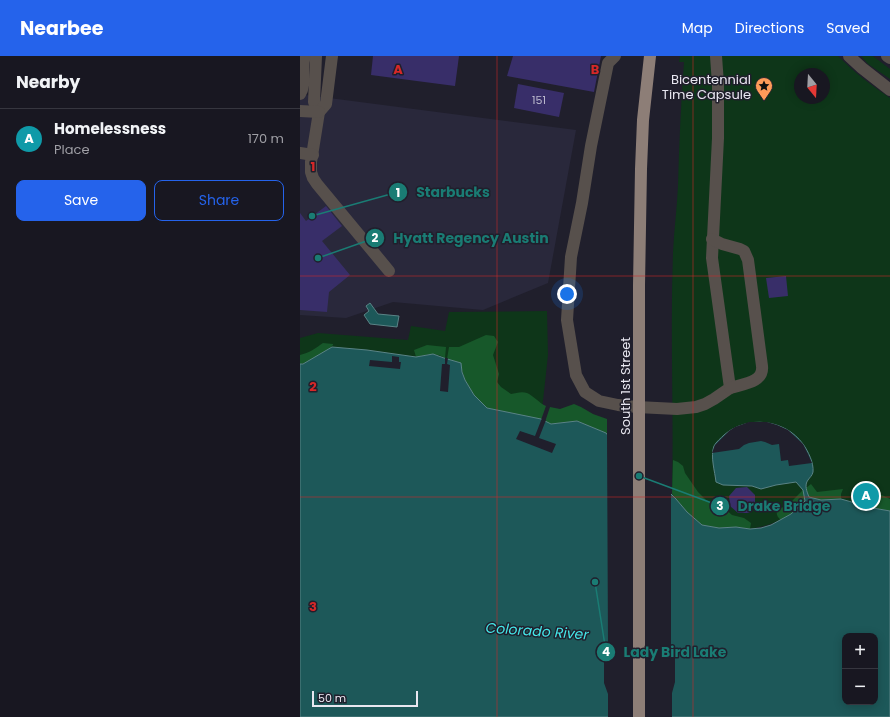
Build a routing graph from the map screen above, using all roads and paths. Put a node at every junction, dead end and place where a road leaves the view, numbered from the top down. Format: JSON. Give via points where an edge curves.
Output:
{"nodes":[{"id":1,"x":305,"y":56,"type":"edge"},
{"id":2,"x":316,"y":56,"type":"edge"},
{"id":3,"x":332,"y":56,"type":"edge"},
{"id":4,"x":614,"y":56,"type":"edge"},
{"id":5,"x":650,"y":56,"type":"edge"},
{"id":6,"x":716,"y":56,"type":"edge"},
{"id":7,"x":849,"y":56,"type":"edge"},
{"id":8,"x":887,"y":56,"type":"edge"},
{"id":9,"x":890,"y":58,"type":"edge"},
{"id":10,"x":890,"y":90,"type":"edge"},
{"id":11,"x":300,"y":94,"type":"edge"},
{"id":12,"x":300,"y":111,"type":"edge"},
{"id":13,"x":319,"y":112,"type":"junction"},
{"id":14,"x":300,"y":153,"type":"edge"},
{"id":15,"x":313,"y":155,"type":"junction"},
{"id":16,"x":712,"y":238,"type":"junction"},
{"id":17,"x":389,"y":270,"type":"dead end"},
{"id":18,"x":730,"y":388,"type":"junction"},
{"id":19,"x":640,"y":717,"type":"edge"}],
"edges":[{"from":1,"to":11,"type":"street","via":[[304,84]]},
{"from":2,"to":13,"type":"street","via":[[314,102]]},
{"from":3,"to":13,"type":"street","via":[[326,104]]},
{"from":4,"to":18,"type":"street","via":[[608,63],[571,257],[567,320],[576,375],[585,392],[600,401],[637,407],[696,407]]},
{"from":5,"to":19,"type":"main road","name":"South 1st Street","via":[[643,120],[639,284]]},
{"from":6,"to":16,"type":"street","via":[[718,138]]},
{"from":7,"to":10,"type":"street"},
{"from":8,"to":9,"type":"street"},
{"from":12,"to":13,"type":"street"},
{"from":13,"to":15,"type":"street"},
{"from":14,"to":15,"type":"street"},
{"from":15,"to":17,"type":"street","via":[[313,178]]},
{"from":16,"to":18,"type":"street","via":[[712,258]]},
{"from":16,"to":18,"type":"street","via":[[744,251],[748,260],[763,371],[758,379]]}]}
